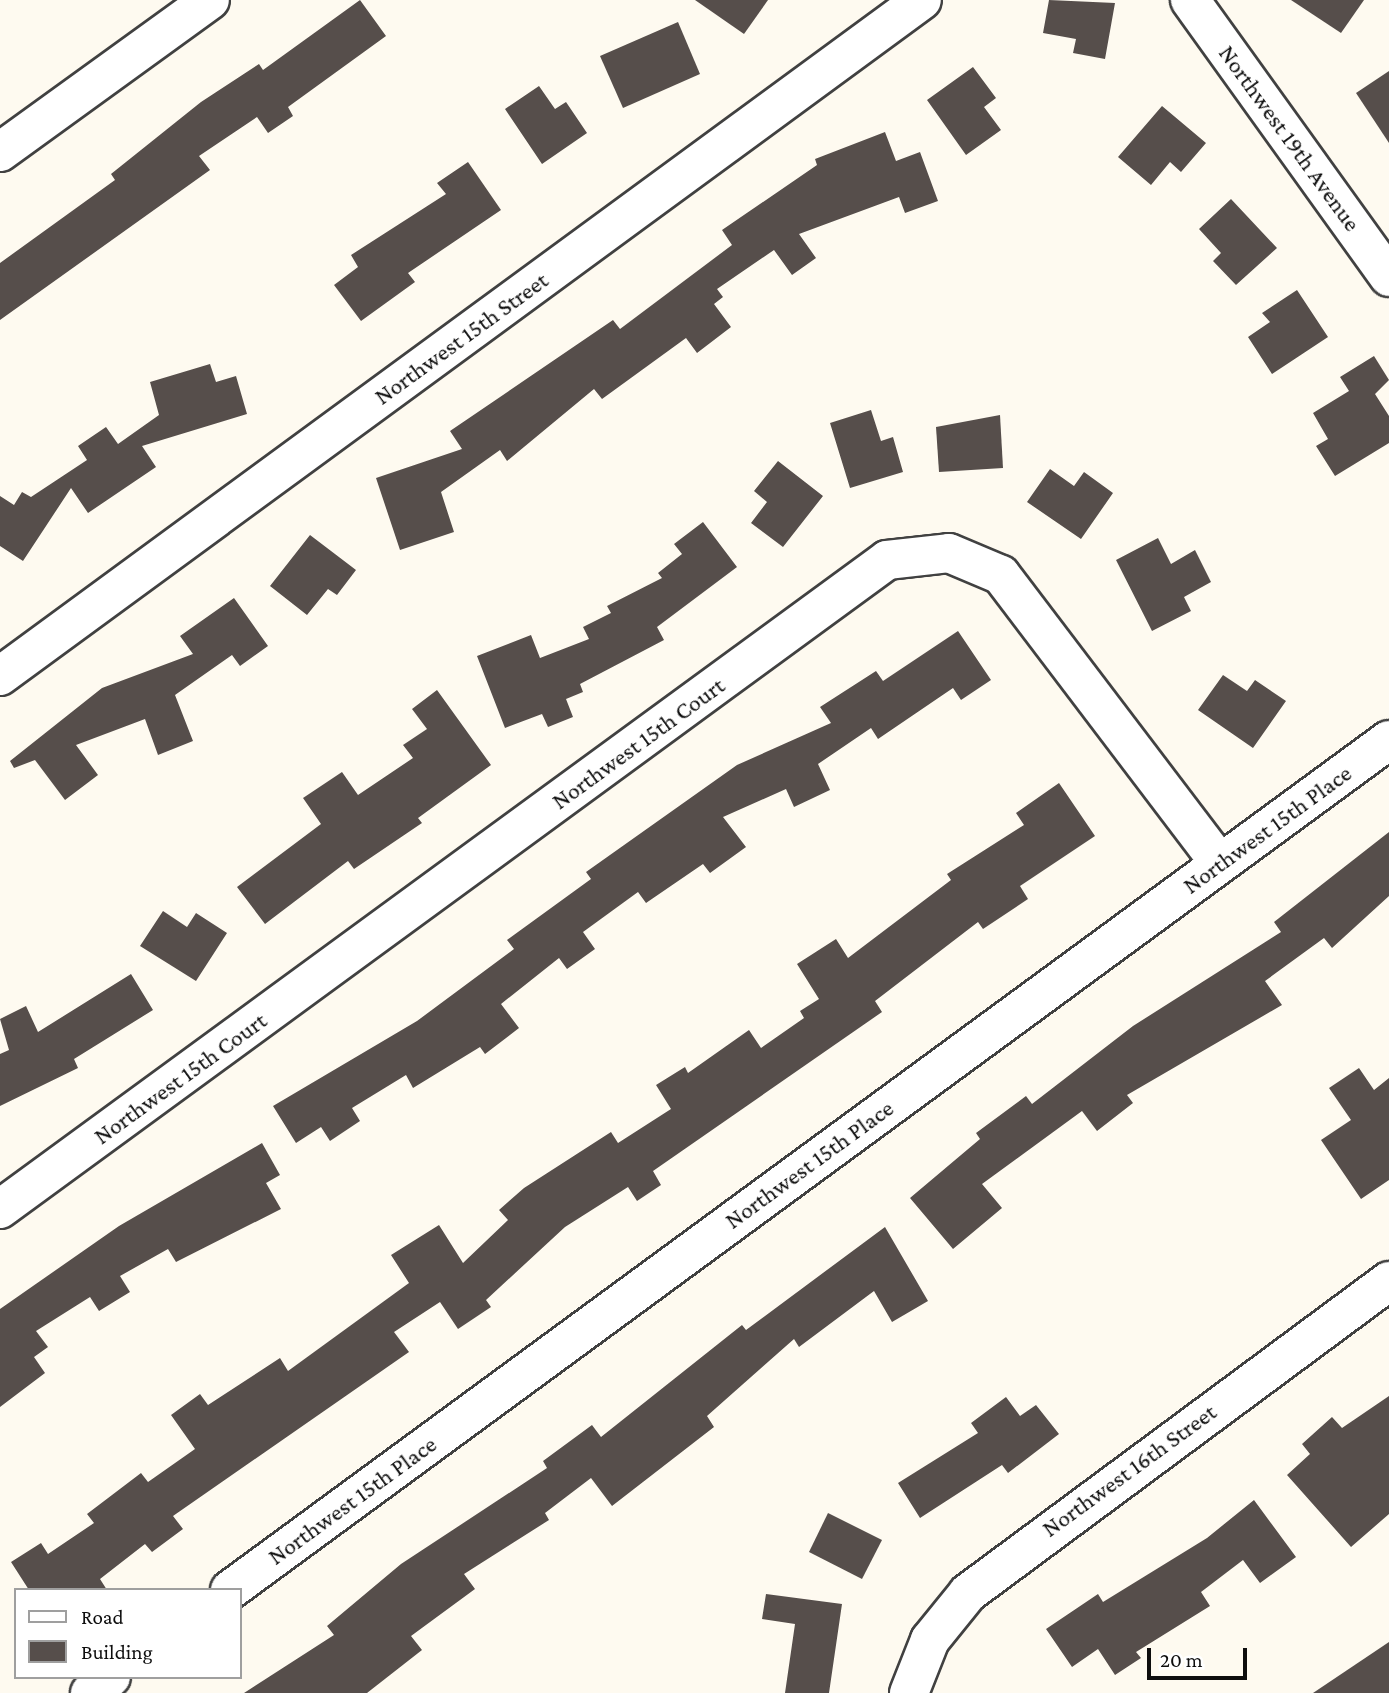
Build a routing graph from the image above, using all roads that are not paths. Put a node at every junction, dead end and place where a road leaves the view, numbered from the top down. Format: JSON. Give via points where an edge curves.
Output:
{"nodes":[{"id":1,"x":210,"y":0,"type":"edge"},
{"id":2,"x":922,"y":0,"type":"edge"},
{"id":3,"x":1191,"y":0,"type":"edge"},
{"id":4,"x":0,"y":152,"type":"edge"},
{"id":5,"x":1389,"y":276,"type":"edge"},
{"id":6,"x":0,"y":676,"type":"edge"},
{"id":7,"x":1389,"y":740,"type":"edge"},
{"id":8,"x":1220,"y":863,"type":"junction"},
{"id":9,"x":0,"y":1209,"type":"edge"},
{"id":10,"x":1389,"y":1281,"type":"edge"},
{"id":11,"x":233,"y":1588,"type":"edge"},
{"id":12,"x":108,"y":1679,"type":"edge"},
{"id":13,"x":90,"y":1693,"type":"edge"},
{"id":14,"x":909,"y":1693,"type":"edge"}],
"edges":[{"from":1,"to":4,"type":"street"},
{"from":2,"to":6,"type":"street","name":"Northwest 15th Street"},
{"from":3,"to":5,"type":"street","name":"Northwest 19th Avenue"},
{"from":7,"to":8,"type":"street","name":"Northwest 15th Place"},
{"from":8,"to":9,"type":"street","name":"Northwest 15th Court","via":[[1001,575],[949,553],[887,561]]},
{"from":8,"to":11,"type":"street","name":"Northwest 15th Place"},
{"from":10,"to":14,"type":"street","name":"Northwest 16th Street","via":[[968,1593],[930,1640]]},
{"from":12,"to":13,"type":"street"}]}
